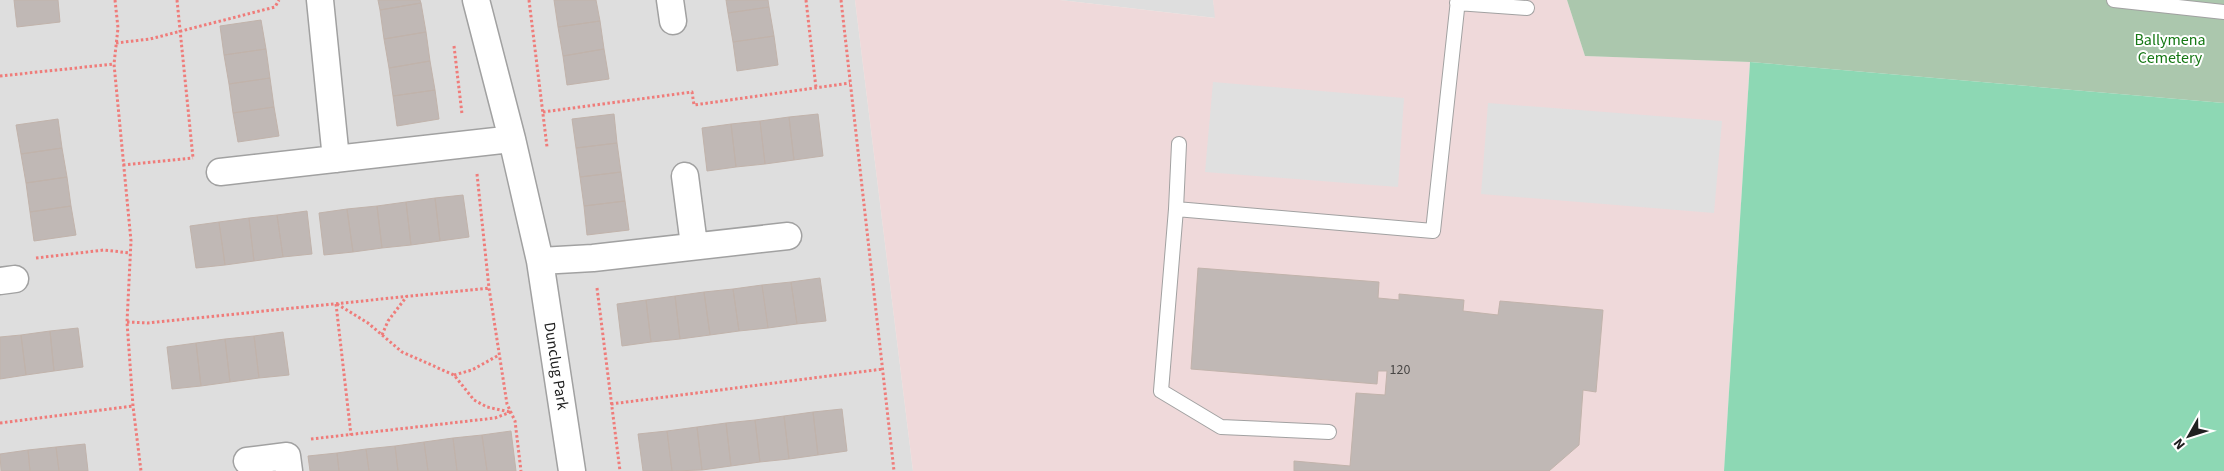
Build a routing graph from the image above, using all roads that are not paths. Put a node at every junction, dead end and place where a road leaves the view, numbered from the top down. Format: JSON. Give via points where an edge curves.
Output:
{"nodes":[{"id":1,"x":320,"y":0,"type":"edge"},
{"id":2,"x":476,"y":0,"type":"edge"},
{"id":3,"x":2114,"y":0,"type":"edge"},
{"id":4,"x":1458,"y":1,"type":"edge"},
{"id":5,"x":1527,"y":8,"type":"dead end"},
{"id":6,"x":2224,"y":12,"type":"edge"},
{"id":7,"x":512,"y":139,"type":"junction"},
{"id":8,"x":1179,"y":144,"type":"dead end"},
{"id":9,"x":336,"y":159,"type":"junction"},
{"id":10,"x":220,"y":172,"type":"road end"},
{"id":11,"x":686,"y":176,"type":"dead end"},
{"id":12,"x":1176,"y":209,"type":"junction"},
{"id":13,"x":788,"y":236,"type":"dead end"},
{"id":14,"x":694,"y":245,"type":"junction"},
{"id":15,"x":540,"y":261,"type":"junction"},
{"id":16,"x":1329,"y":432,"type":"dead end"},
{"id":17,"x":247,"y":461,"type":"dead end"},
{"id":18,"x":288,"y":464,"type":"edge"},
{"id":19,"x":572,"y":471,"type":"edge"}],
"edges":[{"from":1,"to":9,"type":"street"},
{"from":2,"to":7,"type":"street","name":"Dunclug Park"},
{"from":3,"to":6,"type":"lane"},
{"from":4,"to":5,"type":"lane"},
{"from":4,"to":12,"type":"lane","via":[[1433,231]]},
{"from":7,"to":9,"type":"street"},
{"from":7,"to":15,"type":"street","name":"Dunclug Park"},
{"from":8,"to":12,"type":"lane"},
{"from":9,"to":10,"type":"street"},
{"from":11,"to":14,"type":"street"},
{"from":12,"to":16,"type":"lane","via":[[1161,391],[1221,427]]},
{"from":13,"to":14,"type":"street"},
{"from":14,"to":15,"type":"street","via":[[594,258]]},
{"from":15,"to":19,"type":"street","name":"Dunclug Park"},
{"from":17,"to":18,"type":"street"}]}
